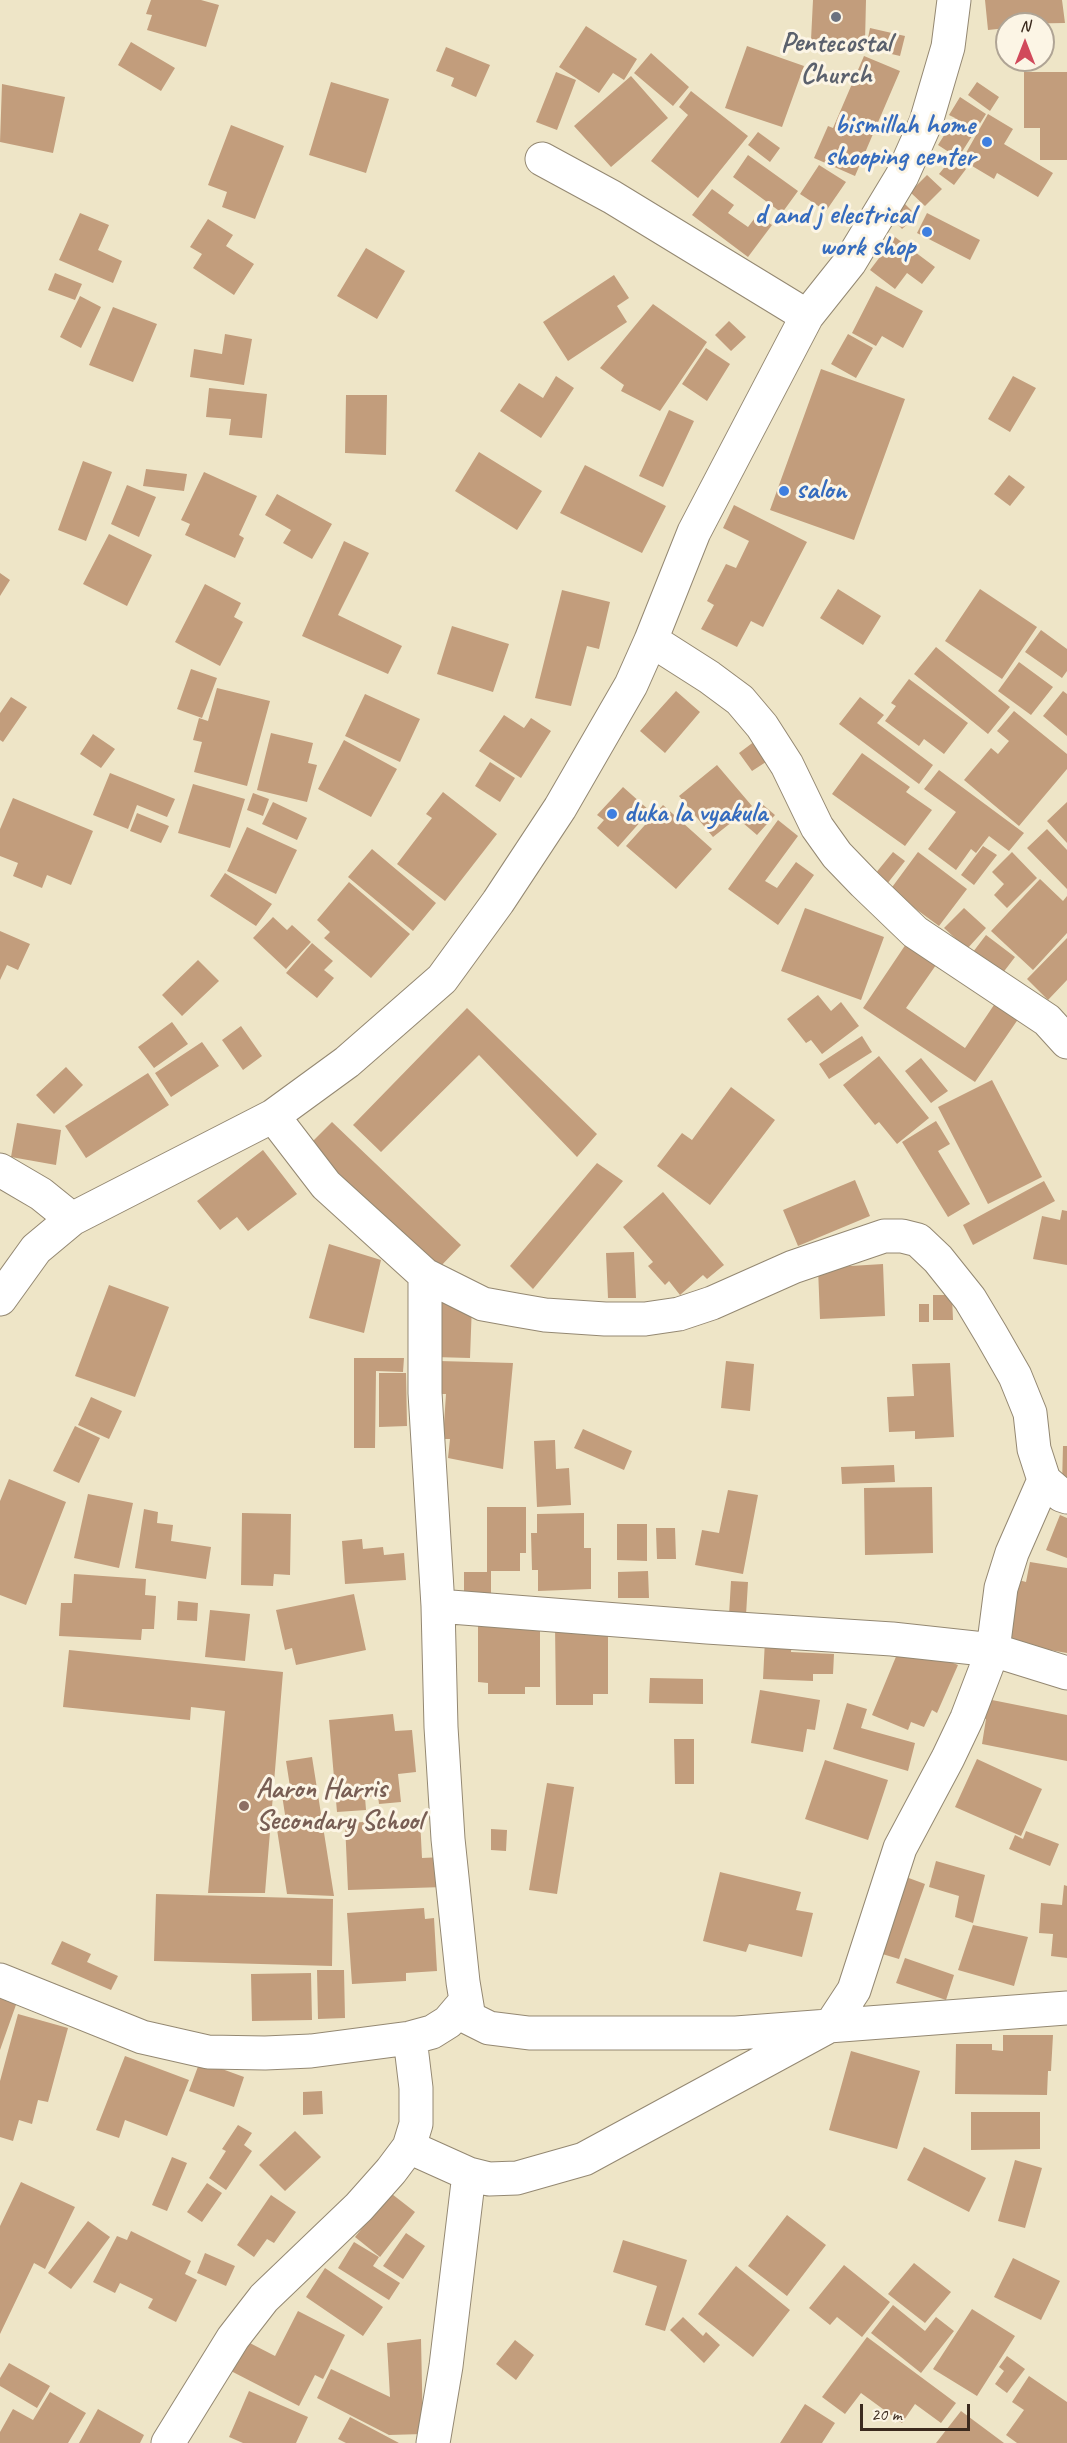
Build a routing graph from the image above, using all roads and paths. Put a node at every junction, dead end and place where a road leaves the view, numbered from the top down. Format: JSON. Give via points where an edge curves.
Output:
{"nodes":[{"id":1,"x":954,"y":0,"type":"edge"},
{"id":2,"x":542,"y":159,"type":"dead end"},
{"id":3,"x":807,"y":316,"type":"junction"},
{"id":4,"x":651,"y":640,"type":"junction"},
{"id":5,"x":1067,"y":1042,"type":"edge"},
{"id":6,"x":273,"y":1116,"type":"junction"},
{"id":7,"x":0,"y":1170,"type":"edge"},
{"id":8,"x":72,"y":1219,"type":"junction"},
{"id":9,"x":425,"y":1275,"type":"junction"},
{"id":10,"x":0,"y":1299,"type":"edge"},
{"id":11,"x":1055,"y":1488,"type":"edge"},
{"id":12,"x":438,"y":1606,"type":"junction"},
{"id":13,"x":993,"y":1650,"type":"junction"},
{"id":14,"x":1067,"y":1673,"type":"edge"},
{"id":15,"x":0,"y":1980,"type":"edge"},
{"id":16,"x":465,"y":2002,"type":"junction"},
{"id":17,"x":1067,"y":2008,"type":"edge"},
{"id":18,"x":831,"y":2025,"type":"junction"},
{"id":19,"x":410,"y":2038,"type":"junction"},
{"id":20,"x":409,"y":2147,"type":"junction"},
{"id":21,"x":469,"y":2174,"type":"junction"},
{"id":22,"x":168,"y":2443,"type":"edge"},
{"id":23,"x":433,"y":2443,"type":"edge"}],
"edges":[{"from":1,"to":3,"type":"street","via":[[948,47],[929,111],[902,176],[850,262]]},
{"from":2,"to":3,"type":"street","via":[[612,196]]},
{"from":3,"to":4,"type":"street","via":[[694,532]]},
{"from":4,"to":5,"type":"street","via":[[709,677],[762,726],[787,765],[817,826],[837,855],[864,883],[915,932],[1047,1020]]},
{"from":4,"to":6,"type":"street","via":[[631,684],[560,808],[442,979],[347,1062]]},
{"from":6,"to":8,"type":"street"},
{"from":6,"to":9,"type":"street","via":[[326,1185]]},
{"from":7,"to":8,"type":"street"},
{"from":8,"to":10,"type":"street","via":[[36,1250]]},
{"from":9,"to":11,"type":"street","via":[[483,1304],[575,1317],[645,1319],[712,1303],[793,1267],[884,1236],[918,1240],[970,1299],[1015,1376],[1030,1413],[1035,1449]]},
{"from":9,"to":12,"type":"street","via":[[425,1393]]},
{"from":11,"to":13,"type":"street","via":[[1012,1553],[1001,1588]]},
{"from":12,"to":13,"type":"street"},
{"from":12,"to":16,"type":"street","via":[[448,1839]]},
{"from":13,"to":14,"type":"street"},
{"from":13,"to":18,"type":"street","via":[[967,1718],[900,1848],[854,1990]]},
{"from":15,"to":19,"type":"street","via":[[142,2037],[208,2052],[310,2051]]},
{"from":16,"to":18,"type":"street","via":[[469,2018],[489,2028],[529,2033],[736,2033]]},
{"from":16,"to":19,"type":"street","via":[[448,2022],[432,2032]]},
{"from":17,"to":18,"type":"street"},
{"from":18,"to":21,"type":"street","via":[[584,2159],[517,2178],[489,2179]]},
{"from":19,"to":20,"type":"street","via":[[416,2124]]},
{"from":20,"to":21,"type":"street"},
{"from":20,"to":22,"type":"street","via":[[359,2207],[264,2298],[233,2338]]},
{"from":21,"to":23,"type":"street"}]}
